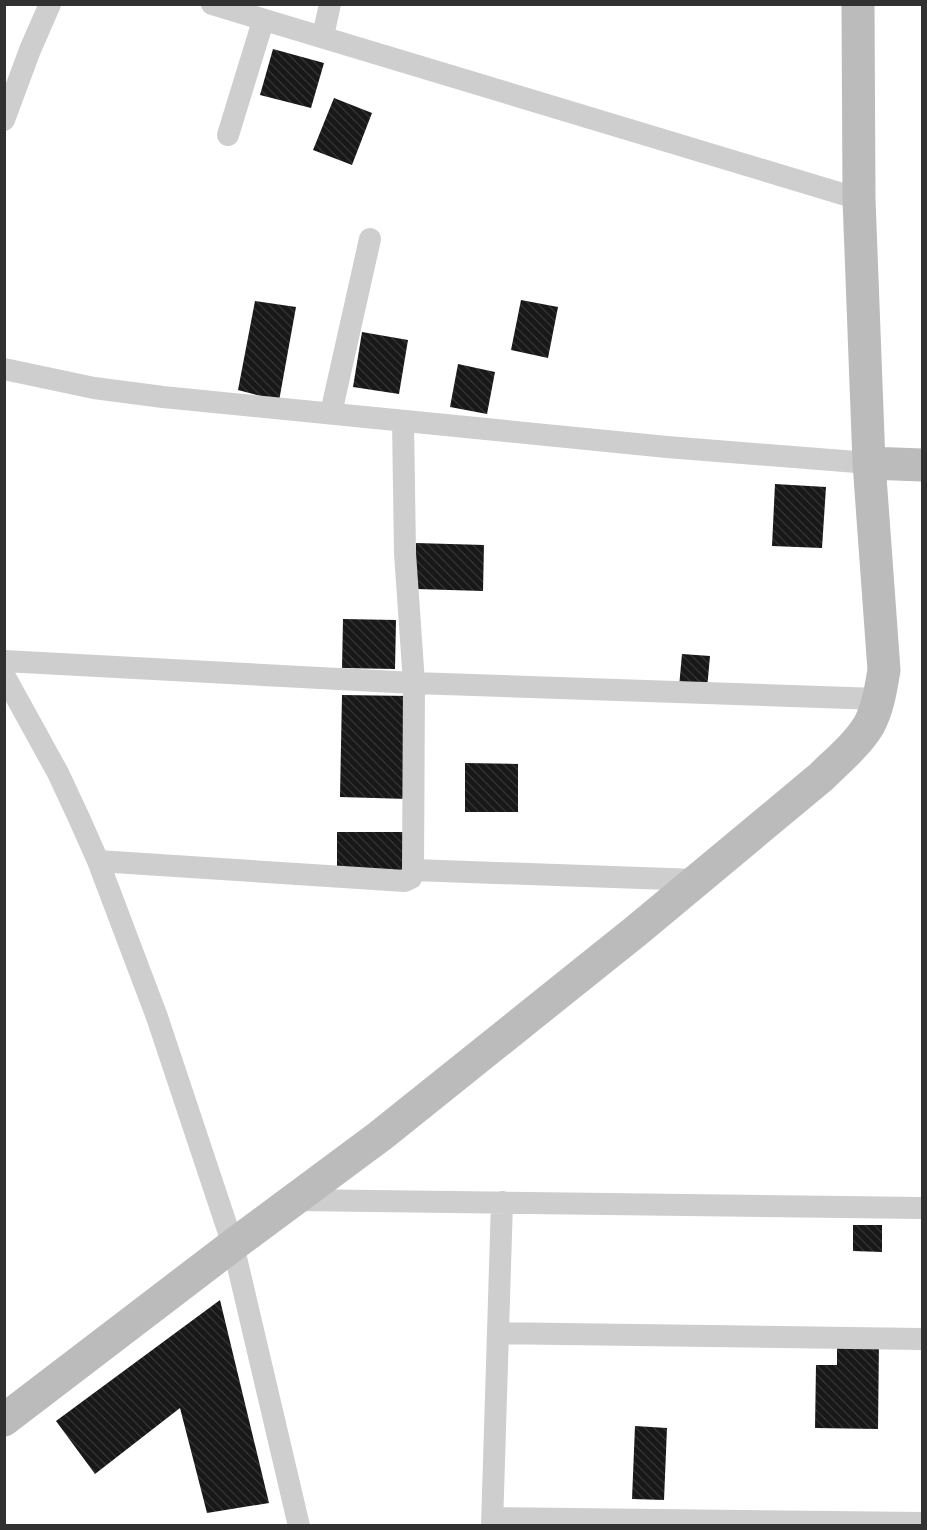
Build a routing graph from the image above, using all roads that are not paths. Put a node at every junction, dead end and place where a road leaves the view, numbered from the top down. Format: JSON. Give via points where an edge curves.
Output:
{"nodes":[{"id":1,"x":50,"y":4,"type":"edge"},
{"id":2,"x":212,"y":4,"type":"edge"},
{"id":3,"x":330,"y":4,"type":"edge"},
{"id":4,"x":858,"y":4,"type":"edge"},
{"id":5,"x":263,"y":21,"type":"junction"},
{"id":6,"x":323,"y":36,"type":"junction"},
{"id":7,"x":4,"y":120,"type":"edge"},
{"id":8,"x":228,"y":135,"type":"dead end"},
{"id":9,"x":859,"y":199,"type":"junction"},
{"id":10,"x":370,"y":239,"type":"dead end"},
{"id":11,"x":4,"y":369,"type":"edge"},
{"id":12,"x":331,"y":413,"type":"junction"},
{"id":13,"x":403,"y":421,"type":"junction"},
{"id":14,"x":870,"y":464,"type":"junction"},
{"id":15,"x":922,"y":465,"type":"edge"},
{"id":16,"x":4,"y":661,"type":"edge"},
{"id":17,"x":4,"y":675,"type":"edge"},
{"id":18,"x":414,"y":683,"type":"junction"},
{"id":19,"x":879,"y":699,"type":"junction"},
{"id":20,"x":98,"y":861,"type":"junction"},
{"id":21,"x":413,"y":870,"type":"junction"},
{"id":22,"x":697,"y":880,"type":"junction"},
{"id":23,"x":295,"y":1200,"type":"junction"},
{"id":24,"x":502,"y":1202,"type":"junction"},
{"id":25,"x":922,"y":1208,"type":"edge"},
{"id":26,"x":233,"y":1245,"type":"junction"},
{"id":27,"x":499,"y":1333,"type":"junction"},
{"id":28,"x":922,"y":1339,"type":"edge"},
{"id":29,"x":4,"y":1420,"type":"edge"},
{"id":30,"x":492,"y":1522,"type":"edge"},
{"id":31,"x":922,"y":1523,"type":"edge"},
{"id":32,"x":299,"y":1526,"type":"edge"}],
"edges":[{"from":1,"to":7,"type":"street"},
{"from":2,"to":5,"type":"street"},
{"from":3,"to":6,"type":"street"},
{"from":4,"to":9,"type":"street"},
{"from":5,"to":6,"type":"street"},
{"from":5,"to":8,"type":"street"},
{"from":6,"to":9,"type":"street"},
{"from":9,"to":14,"type":"street"},
{"from":10,"to":12,"type":"street"},
{"from":11,"to":12,"type":"street","via":[[94,388]]},
{"from":12,"to":13,"type":"street"},
{"from":13,"to":14,"type":"street"},
{"from":13,"to":18,"type":"street","via":[[405,553]]},
{"from":14,"to":15,"type":"street"},
{"from":14,"to":19,"type":"street","via":[[884,670]]},
{"from":16,"to":18,"type":"street"},
{"from":17,"to":20,"type":"street","via":[[58,773]]},
{"from":18,"to":19,"type":"street"},
{"from":18,"to":21,"type":"street"},
{"from":19,"to":22,"type":"street","via":[[869,725],[841,757]]},
{"from":20,"to":21,"type":"street","via":[[405,881],[411,878]]},
{"from":20,"to":26,"type":"street","via":[[157,1017]]},
{"from":21,"to":22,"type":"street"},
{"from":22,"to":23,"type":"street","via":[[390,1129]]},
{"from":23,"to":24,"type":"street"},
{"from":23,"to":26,"type":"street"},
{"from":24,"to":25,"type":"street"},
{"from":24,"to":27,"type":"street"},
{"from":26,"to":29,"type":"street"},
{"from":26,"to":32,"type":"street"},
{"from":27,"to":28,"type":"street"},
{"from":27,"to":30,"type":"street"},
{"from":30,"to":31,"type":"street"}]}
